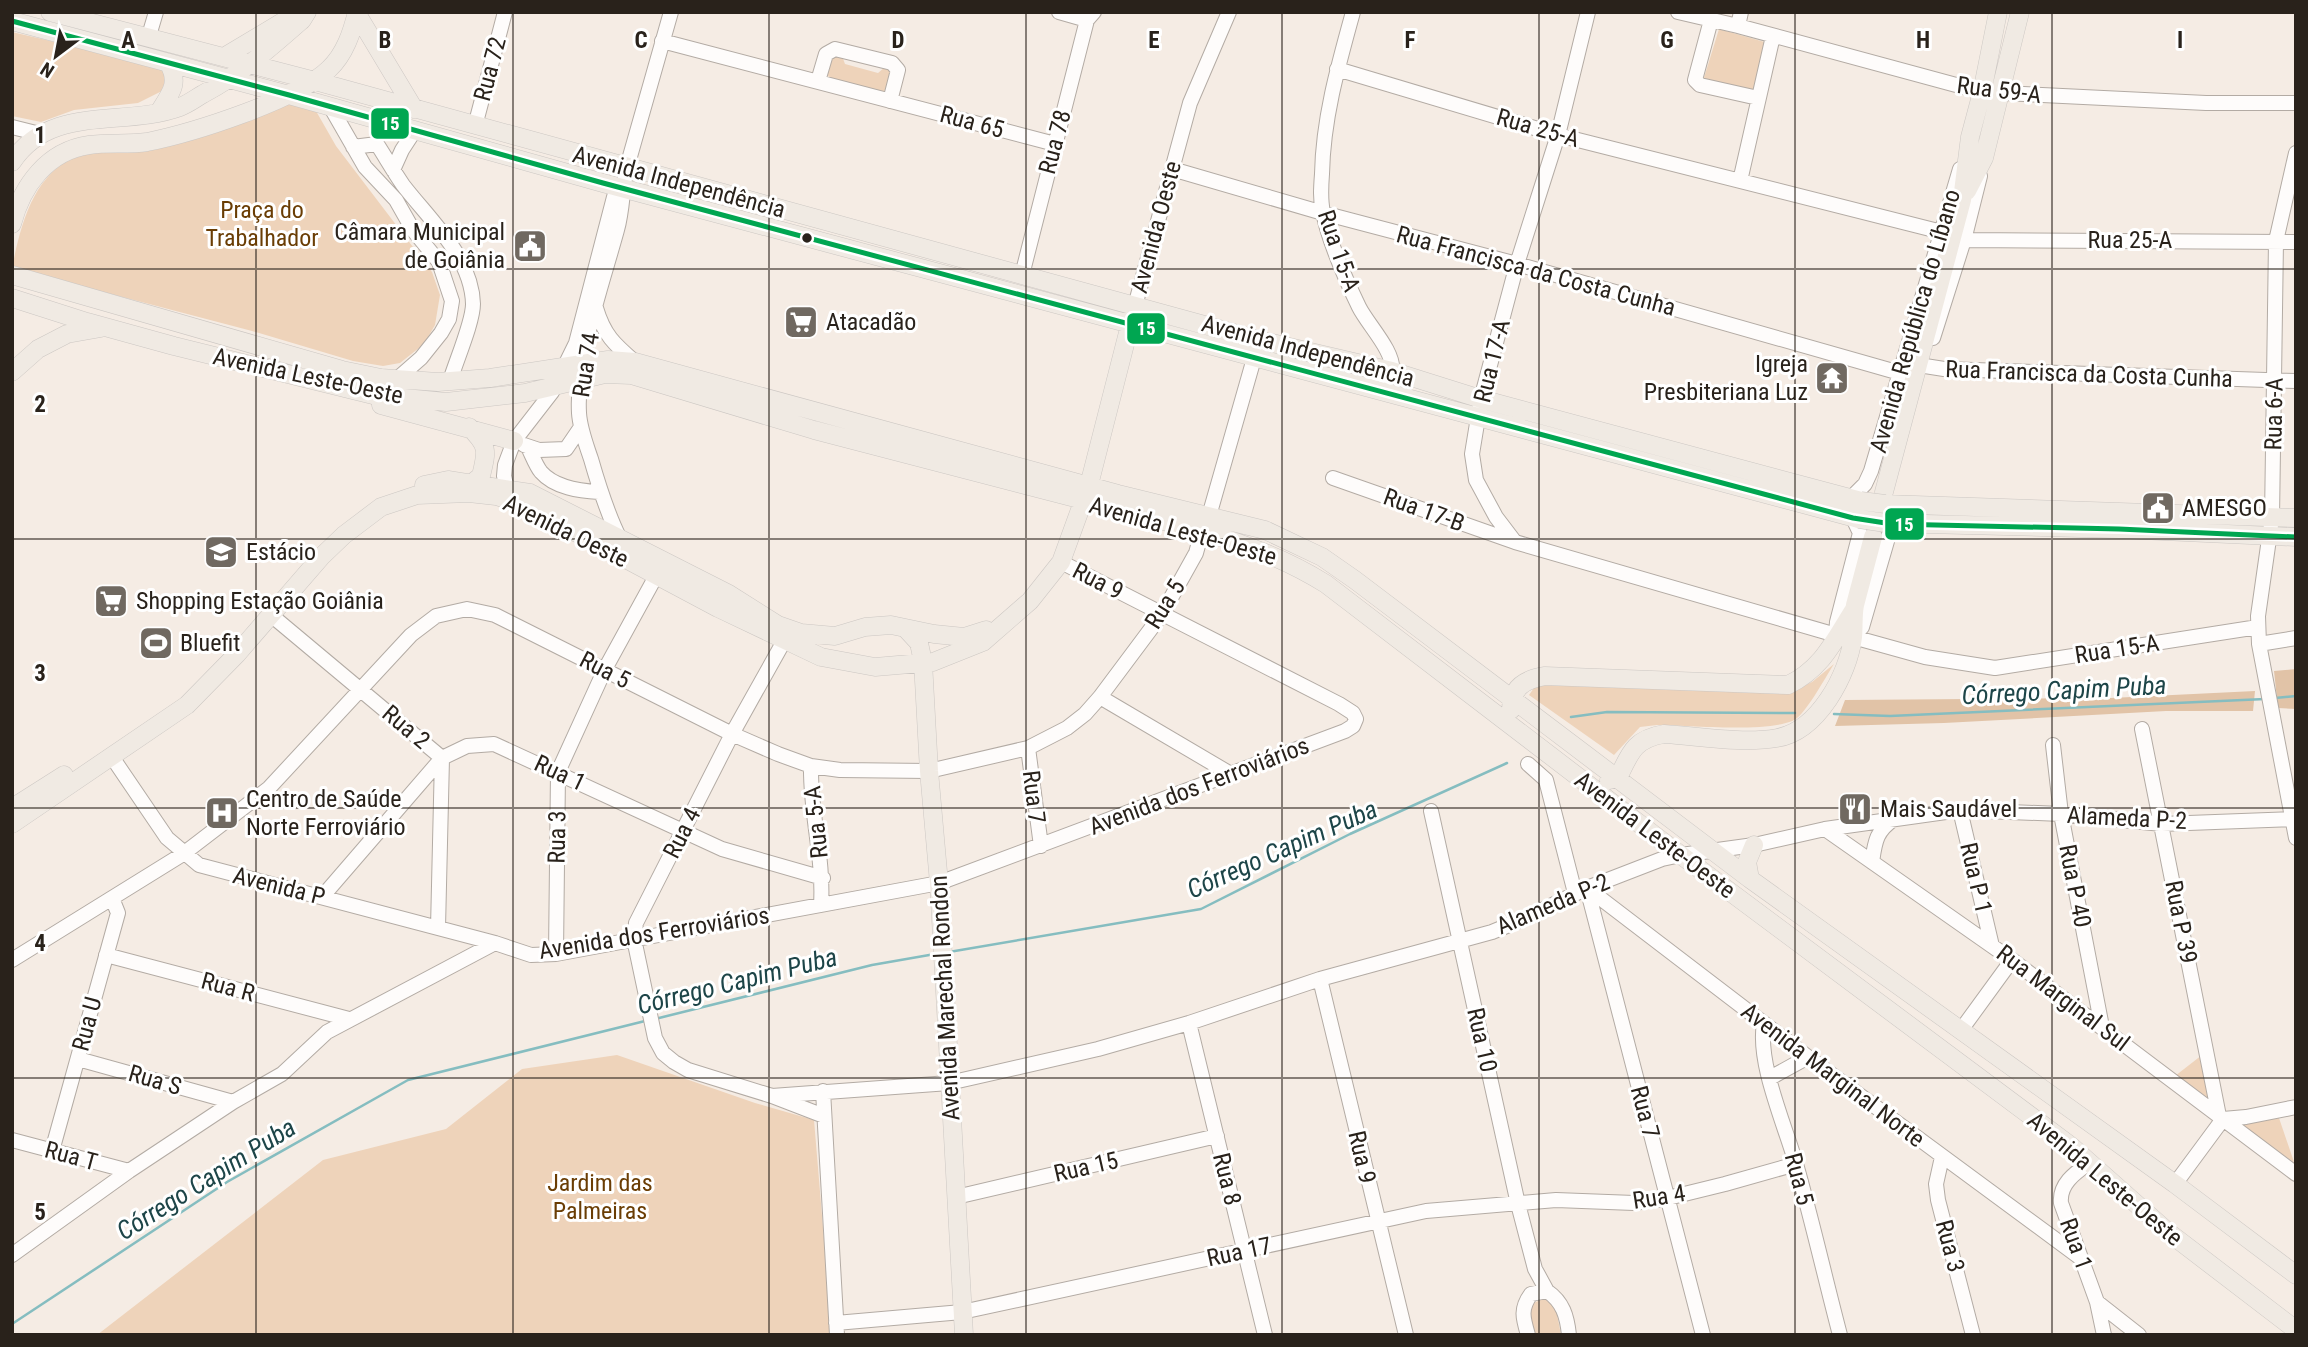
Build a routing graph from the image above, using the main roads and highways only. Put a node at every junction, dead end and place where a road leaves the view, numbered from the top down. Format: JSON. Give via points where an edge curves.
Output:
{"nodes":[{"id":1,"x":50,"y":12,"type":"edge"},
{"id":2,"x":299,"y":12,"type":"edge"},
{"id":3,"x":307,"y":12,"type":"edge"},
{"id":4,"x":1998,"y":12,"type":"edge"},
{"id":5,"x":2020,"y":12,"type":"edge"},
{"id":6,"x":357,"y":13,"type":"edge"},
{"id":7,"x":12,"y":22,"type":"edge"},
{"id":8,"x":224,"y":57,"type":"junction"},
{"id":9,"x":169,"y":64,"type":"junction"},
{"id":10,"x":253,"y":64,"type":"junction"},
{"id":11,"x":230,"y":80,"type":"junction"},
{"id":12,"x":315,"y":81,"type":"junction"},
{"id":13,"x":289,"y":95,"type":"junction"},
{"id":14,"x":414,"y":109,"type":"junction"},
{"id":15,"x":159,"y":112,"type":"junction"},
{"id":16,"x":12,"y":163,"type":"edge"},
{"id":17,"x":1962,"y":200,"type":"junction"},
{"id":18,"x":12,"y":224,"type":"edge"},
{"id":19,"x":12,"y":275,"type":"edge"},
{"id":20,"x":12,"y":298,"type":"edge"},
{"id":21,"x":1132,"y":314,"type":"junction"},
{"id":22,"x":108,"y":327,"type":"junction"},
{"id":23,"x":1257,"y":348,"type":"junction"},
{"id":24,"x":576,"y":370,"type":"junction"},
{"id":25,"x":12,"y":372,"type":"edge"},
{"id":26,"x":329,"y":386,"type":"junction"},
{"id":27,"x":469,"y":427,"type":"junction"},
{"id":28,"x":521,"y":444,"type":"road end"},
{"id":29,"x":1661,"y":447,"type":"junction"},
{"id":30,"x":1656,"y":465,"type":"junction"},
{"id":31,"x":472,"y":483,"type":"junction"},
{"id":32,"x":1086,"y":493,"type":"junction"},
{"id":33,"x":508,"y":494,"type":"junction"},
{"id":34,"x":1889,"y":500,"type":"junction"},
{"id":35,"x":1856,"y":509,"type":"junction"},
{"id":36,"x":2296,"y":518,"type":"edge"},
{"id":37,"x":2119,"y":521,"type":"junction"},
{"id":38,"x":1206,"y":524,"type":"junction"},
{"id":39,"x":1873,"y":537,"type":"dead end"},
{"id":40,"x":2296,"y":537,"type":"edge"},
{"id":41,"x":999,"y":626,"type":"junction"},
{"id":42,"x":906,"y":630,"type":"junction"},
{"id":43,"x":851,"y":632,"type":"junction"},
{"id":44,"x":1844,"y":636,"type":"junction"},
{"id":45,"x":923,"y":662,"type":"junction"},
{"id":46,"x":854,"y":663,"type":"junction"},
{"id":47,"x":1512,"y":698,"type":"junction"},
{"id":48,"x":1515,"y":729,"type":"junction"},
{"id":49,"x":1546,"y":752,"type":"junction"},
{"id":50,"x":1618,"y":778,"type":"junction"},
{"id":51,"x":12,"y":808,"type":"edge"},
{"id":52,"x":12,"y":824,"type":"edge"},
{"id":53,"x":1754,"y":845,"type":"road end"},
{"id":54,"x":1750,"y":879,"type":"junction"},
{"id":55,"x":2296,"y":1275,"type":"edge"},
{"id":56,"x":2296,"y":1330,"type":"edge"},
{"id":57,"x":964,"y":1335,"type":"edge"}],
"edges":[{"from":1,"to":8,"type":"main road","name":"Avenida Independência"},
{"from":2,"to":8,"type":"main road"},
{"from":3,"to":10,"type":"main road"},
{"from":4,"to":17,"type":"main road","name":"Avenida República do Líbano","via":[[1970,137]]},
{"from":5,"to":17,"type":"main road","name":"Avenida República do Líbano","via":[[1984,158]]},
{"from":6,"to":12,"type":"main road","via":[[346,47]]},
{"from":6,"to":14,"type":"main road"},
{"from":7,"to":9,"type":"main road","name":"Avenida Independência"},
{"from":8,"to":10,"type":"main road","name":"Avenida Independência"},
{"from":9,"to":11,"type":"main road","name":"Avenida Independência"},
{"from":9,"to":15,"type":"main road","via":[[173,89]]},
{"from":10,"to":11,"type":"main road"},
{"from":10,"to":12,"type":"main road","name":"Avenida Independência"},
{"from":11,"to":13,"type":"main road","name":"Avenida Independência"},
{"from":11,"to":15,"type":"main road","via":[[181,107]]},
{"from":12,"to":13,"type":"main road"},
{"from":12,"to":14,"type":"main road","name":"Avenida Independência"},
{"from":13,"to":18,"type":"main road","via":[[146,142],[71,149],[34,178],[19,201]]},
{"from":13,"to":21,"type":"main road","name":"Avenida Independência","via":[[622,188]]},
{"from":14,"to":21,"type":"main road","name":"Avenida Independência","via":[[1022,275]]},
{"from":15,"to":16,"type":"main road","via":[[89,120],[40,134]]},
{"from":17,"to":34,"type":"main road","name":"Avenida República do Líbano"},
{"from":19,"to":24,"type":"main road","name":"Avenida Leste-Oeste","via":[[342,370],[450,381]]},
{"from":20,"to":22,"type":"main road","name":"Avenida Leste-Oeste"},
{"from":21,"to":23,"type":"main road","name":"Avenida Independência"},
{"from":21,"to":32,"type":"main road","name":"Avenida Oeste"},
{"from":22,"to":25,"type":"main road","via":[[67,334],[38,349]]},
{"from":22,"to":26,"type":"main road","name":"Avenida Leste-Oeste"},
{"from":23,"to":29,"type":"main road","name":"Avenida Independência","via":[[1392,371]]},
{"from":23,"to":30,"type":"main road","name":"Avenida Independência","via":[[1371,388]]},
{"from":24,"to":26,"type":"main road","name":"Avenida Leste-Oeste","via":[[555,387],[446,402]]},
{"from":24,"to":32,"type":"main road","name":"Avenida Leste-Oeste","via":[[608,360]]},
{"from":26,"to":27,"type":"main road","via":[[350,397]]},
{"from":27,"to":28,"type":"main road"},
{"from":27,"to":31,"type":"main road","via":[[485,445],[486,454],[481,476]]},
{"from":29,"to":30,"type":"main road"},
{"from":29,"to":35,"type":"main road","name":"Avenida Independência"},
{"from":30,"to":35,"type":"main road","name":"Avenida Independência"},
{"from":31,"to":33,"type":"main road","name":"Avenida Oeste"},
{"from":31,"to":51,"type":"main road","name":"Avenida Oeste","via":[[449,480],[415,486],[345,520],[179,698]]},
{"from":32,"to":38,"type":"main road","name":"Avenida Leste-Oeste"},
{"from":32,"to":41,"type":"main road","name":"Avenida Oeste","via":[[1061,562],[1030,601]]},
{"from":33,"to":43,"type":"main road","name":"Avenida Oeste","via":[[530,492],[548,500],[729,594],[778,625],[818,635]]},
{"from":33,"to":46,"type":"main road","name":"Avenida Oeste","via":[[784,641],[821,657]]},
{"from":33,"to":52,"type":"main road","name":"Avenida Oeste","via":[[417,495],[381,508],[344,535],[187,705]]},
{"from":34,"to":35,"type":"main road","name":"Avenida Independência","bridge":true},
{"from":34,"to":37,"type":"main road","name":"Avenida Independência"},
{"from":35,"to":37,"type":"main road","name":"Avenida Independência","bridge":true,"via":[[1889,524]]},
{"from":36,"to":37,"type":"main road","name":"Avenida Independência"},
{"from":37,"to":40,"type":"main road","name":"Avenida Independência"},
{"from":38,"to":47,"type":"main road","name":"Avenida Leste-Oeste","via":[[1265,530],[1322,557]]},
{"from":38,"to":48,"type":"main road","name":"Avenida Leste-Oeste","via":[[1326,584]]},
{"from":39,"to":44,"type":"main road"},
{"from":41,"to":42,"type":"main road","name":"Avenida Oeste","via":[[964,637]]},
{"from":41,"to":45,"type":"main road","name":"Avenida Oeste","via":[[983,642]]},
{"from":42,"to":43,"type":"main road","name":"Avenida Oeste","via":[[891,625]]},
{"from":42,"to":45,"type":"main road","via":[[919,643]]},
{"from":43,"to":46,"type":"main road"},
{"from":44,"to":47,"type":"main road","via":[[1822,662],[1788,685],[1545,677],[1522,683]]},
{"from":44,"to":50,"type":"main road","via":[[1839,679],[1829,699],[1802,728],[1760,740],[1652,736],[1636,746]]},
{"from":45,"to":46,"type":"main road","name":"Avenida Oeste","via":[[875,667]]},
{"from":45,"to":57,"type":"main road","name":"Avenida Marechal Rondon"},
{"from":47,"to":48,"type":"main road"},
{"from":47,"to":50,"type":"main road","name":"Avenida Leste-Oeste"},
{"from":48,"to":49,"type":"main road","name":"Avenida Leste-Oeste"},
{"from":49,"to":50,"type":"main road","via":[[1563,755],[1604,780]]},
{"from":49,"to":56,"type":"main road","name":"Avenida Leste-Oeste","via":[[2071,1146],[2168,1232]]},
{"from":50,"to":54,"type":"main road","name":"Avenida Leste-Oeste"},
{"from":53,"to":54,"type":"main road","via":[[1747,857]]},
{"from":54,"to":55,"type":"main road","name":"Avenida Leste-Oeste"}]}
